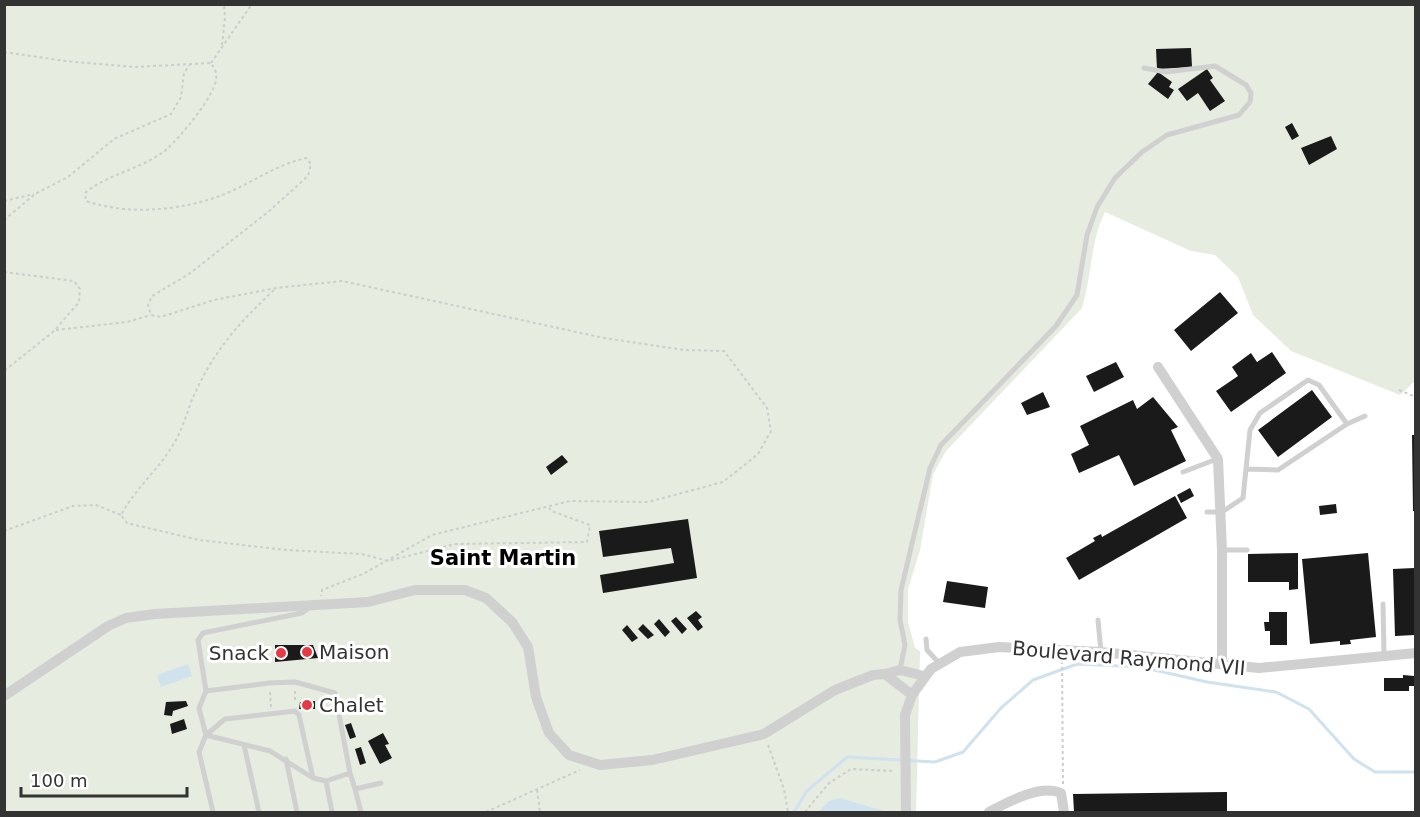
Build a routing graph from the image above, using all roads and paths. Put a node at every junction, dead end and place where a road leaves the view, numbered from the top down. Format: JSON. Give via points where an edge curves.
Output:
{"nodes":[{"id":1,"x":224,"y":4,"type":"edge"},
{"id":2,"x":252,"y":4,"type":"edge"},
{"id":3,"x":222,"y":48,"type":"junction"},
{"id":4,"x":4,"y":52,"type":"edge"},
{"id":5,"x":191,"y":62,"type":"junction"},
{"id":6,"x":211,"y":63,"type":"junction"},
{"id":7,"x":1144,"y":68,"type":"dead end"},
{"id":8,"x":35,"y":194,"type":"junction"},
{"id":9,"x":4,"y":201,"type":"edge"},
{"id":10,"x":4,"y":220,"type":"edge"},
{"id":11,"x":4,"y":272,"type":"edge"},
{"id":12,"x":276,"y":288,"type":"junction"},
{"id":13,"x":151,"y":315,"type":"junction"},
{"id":14,"x":54,"y":330,"type":"junction"},
{"id":15,"x":1158,"y":367,"type":"dead end"},
{"id":16,"x":4,"y":371,"type":"edge"},
{"id":17,"x":1400,"y":390,"type":"dead end"},
{"id":18,"x":1416,"y":397,"type":"edge"},
{"id":19,"x":1365,"y":416,"type":"dead end"},
{"id":20,"x":1347,"y":424,"type":"junction"},
{"id":21,"x":1218,"y":459,"type":"junction"},
{"id":22,"x":1248,"y":469,"type":"junction"},
{"id":23,"x":1183,"y":472,"type":"dead end"},
{"id":24,"x":549,"y":508,"type":"junction"},
{"id":25,"x":1222,"y":512,"type":"junction"},
{"id":26,"x":1207,"y":513,"type":"dead end"},
{"id":27,"x":121,"y":515,"type":"junction"},
{"id":28,"x":4,"y":531,"type":"edge"},
{"id":29,"x":1222,"y":550,"type":"junction"},
{"id":30,"x":1248,"y":550,"type":"dead end"},
{"id":31,"x":388,"y":561,"type":"junction"},
{"id":32,"x":1383,"y":604,"type":"dead end"},
{"id":33,"x":316,"y":605,"type":"junction"},
{"id":34,"x":1098,"y":620,"type":"dead end"},
{"id":35,"x":926,"y":639,"type":"dead end"},
{"id":36,"x":1101,"y":652,"type":"junction"},
{"id":37,"x":1416,"y":653,"type":"edge"},
{"id":38,"x":1384,"y":656,"type":"junction"},
{"id":39,"x":939,"y":663,"type":"junction"},
{"id":40,"x":1062,"y":664,"type":"dead end"},
{"id":41,"x":1222,"y":665,"type":"junction"},
{"id":42,"x":900,"y":670,"type":"junction"},
{"id":43,"x":885,"y":674,"type":"junction"},
{"id":44,"x":924,"y":676,"type":"junction"},
{"id":45,"x":295,"y":682,"type":"junction"},
{"id":46,"x":895,"y":682,"type":"junction"},
{"id":47,"x":269,"y":683,"type":"junction"},
{"id":48,"x":206,"y":691,"type":"junction"},
{"id":49,"x":912,"y":695,"type":"junction"},
{"id":50,"x":4,"y":696,"type":"edge"},
{"id":51,"x":295,"y":711,"type":"junction"},
{"id":52,"x":272,"y":713,"type":"junction"},
{"id":53,"x":764,"y":734,"type":"junction"},
{"id":54,"x":206,"y":735,"type":"junction"},
{"id":55,"x":244,"y":745,"type":"junction"},
{"id":56,"x":286,"y":759,"type":"junction"},
{"id":57,"x":582,"y":769,"type":"dead end"},
{"id":58,"x":350,"y":773,"type":"junction"},
{"id":59,"x":904,"y":773,"type":"junction"},
{"id":60,"x":313,"y":778,"type":"junction"},
{"id":61,"x":326,"y":782,"type":"junction"},
{"id":62,"x":381,"y":783,"type":"dead end"},
{"id":63,"x":355,"y":789,"type":"junction"},
{"id":64,"x":537,"y":790,"type":"junction"},
{"id":65,"x":1061,"y":793,"type":"junction"},
{"id":66,"x":213,"y":813,"type":"edge"},
{"id":67,"x":259,"y":813,"type":"edge"},
{"id":68,"x":297,"y":813,"type":"edge"},
{"id":69,"x":332,"y":813,"type":"edge"},
{"id":70,"x":361,"y":813,"type":"edge"},
{"id":71,"x":486,"y":813,"type":"edge"},
{"id":72,"x":540,"y":813,"type":"edge"},
{"id":73,"x":788,"y":813,"type":"edge"},
{"id":74,"x":805,"y":813,"type":"edge"},
{"id":75,"x":906,"y":813,"type":"edge"},
{"id":76,"x":989,"y":813,"type":"edge"},
{"id":77,"x":1064,"y":813,"type":"edge"}],
"edges":[{"from":1,"to":3,"type":"path"},
{"from":2,"to":3,"type":"path"},
{"from":3,"to":6,"type":"path"},
{"from":4,"to":5,"type":"path","via":[[134,67]]},
{"from":5,"to":6,"type":"path"},
{"from":5,"to":8,"type":"path","via":[[184,73],[181,97],[171,114],[114,140],[68,177]]},
{"from":6,"to":13,"type":"path","via":[[216,80],[210,95],[167,149],[94,185],[85,193],[86,201],[108,208],[163,209],[217,197],[306,158],[311,164],[309,176],[218,253],[152,296],[148,305]]},
{"from":7,"to":42,"type":"lane","via":[[1166,72],[1215,66],[1246,85],[1251,93],[1250,102],[1239,115],[1167,135],[1115,178],[1097,207],[1087,235],[1077,295],[1068,310],[940,445],[923,494],[901,590],[900,620],[905,645]]},
{"from":8,"to":9,"type":"path"},
{"from":8,"to":10,"type":"path"},
{"from":11,"to":14,"type":"path","via":[[74,280],[80,289],[79,302]]},
{"from":12,"to":13,"type":"path","via":[[214,300],[161,316]]},
{"from":12,"to":24,"type":"path","via":[[342,280],[604,338],[684,351],[724,351],[768,408],[771,431],[758,454],[723,482],[648,502],[570,501]]},
{"from":12,"to":27,"type":"path","via":[[236,326],[195,391],[186,422],[172,446]]},
{"from":13,"to":14,"type":"path","via":[[127,322]]},
{"from":14,"to":16,"type":"path"},
{"from":15,"to":21,"type":"street"},
{"from":17,"to":18,"type":"path"},
{"from":19,"to":20,"type":"lane"},
{"from":20,"to":22,"type":"lane","via":[[1278,470]]},
{"from":20,"to":22,"type":"lane","via":[[1319,384],[1308,380],[1260,413],[1250,430]]},
{"from":21,"to":23,"type":"lane"},
{"from":21,"to":25,"type":"street"},
{"from":22,"to":25,"type":"lane","via":[[1243,498]]},
{"from":24,"to":31,"type":"path","via":[[432,535]]},
{"from":24,"to":31,"type":"path","via":[[590,525],[587,542],[455,544]]},
{"from":25,"to":26,"type":"lane"},
{"from":25,"to":29,"type":"street"},
{"from":27,"to":28,"type":"path","via":[[96,505],[73,506]]},
{"from":27,"to":31,"type":"path","via":[[127,523],[199,540],[362,554]]},
{"from":29,"to":30,"type":"lane"},
{"from":29,"to":41,"type":"street"},
{"from":31,"to":33,"type":"path","via":[[322,590]]},
{"from":32,"to":38,"type":"lane"},
{"from":33,"to":48,"type":"lane","via":[[302,613],[203,633],[198,640]]},
{"from":33,"to":50,"type":"street","via":[[126,618]]},
{"from":33,"to":53,"type":"street","via":[[368,602],[415,590],[439,589],[465,590],[486,598],[512,622],[528,647],[536,697],[549,733],[569,755],[600,765],[652,760]]},
{"from":34,"to":36,"type":"lane"},
{"from":35,"to":39,"type":"lane","via":[[927,650]]},
{"from":36,"to":39,"type":"street","name":"Boulevard Raymond VII","via":[[984,647],[960,652]]},
{"from":36,"to":41,"type":"street","name":"Boulevard Raymond VII"},
{"from":37,"to":38,"type":"street","name":"Boulevard Raymond VII"},
{"from":38,"to":41,"type":"street","name":"Boulevard Raymond VII","via":[[1259,668]]},
{"from":39,"to":44,"type":"street","name":"Boulevard Raymond VII"},
{"from":40,"to":65,"type":"path","via":[[1065,777]]},
{"from":42,"to":43,"type":"street"},
{"from":42,"to":44,"type":"street"},
{"from":42,"to":46,"type":"lane"},
{"from":43,"to":46,"type":"street"},
{"from":43,"to":53,"type":"street","via":[[835,690]]},
{"from":44,"to":49,"type":"street","name":"Boulevard Raymond VII"},
{"from":45,"to":47,"type":"lane"},
{"from":45,"to":51,"type":"path"},
{"from":45,"to":58,"type":"lane","via":[[335,693]]},
{"from":46,"to":49,"type":"street"},
{"from":47,"to":48,"type":"lane"},
{"from":47,"to":52,"type":"path"},
{"from":48,"to":54,"type":"lane","via":[[199,708]]},
{"from":49,"to":59,"type":"street","name":"Boulevard Raymond VII","via":[[905,715]]},
{"from":51,"to":52,"type":"lane"},
{"from":51,"to":60,"type":"lane"},
{"from":52,"to":54,"type":"lane","via":[[225,719]]},
{"from":53,"to":73,"type":"path","via":[[784,789]]},
{"from":54,"to":55,"type":"lane"},
{"from":54,"to":66,"type":"lane","via":[[199,752]]},
{"from":55,"to":56,"type":"lane"},
{"from":55,"to":67,"type":"lane"},
{"from":56,"to":60,"type":"lane"},
{"from":56,"to":68,"type":"lane"},
{"from":57,"to":64,"type":"path"},
{"from":58,"to":61,"type":"lane"},
{"from":58,"to":63,"type":"lane"},
{"from":59,"to":74,"type":"path","via":[[851,769],[829,783]]},
{"from":59,"to":75,"type":"street","name":"Boulevard Raymond VII"},
{"from":60,"to":61,"type":"lane"},
{"from":61,"to":69,"type":"lane"},
{"from":62,"to":63,"type":"lane"},
{"from":63,"to":70,"type":"lane"},
{"from":64,"to":71,"type":"path"},
{"from":64,"to":72,"type":"path"},
{"from":65,"to":76,"type":"street","via":[[1040,790]]},
{"from":65,"to":77,"type":"street"}]}
